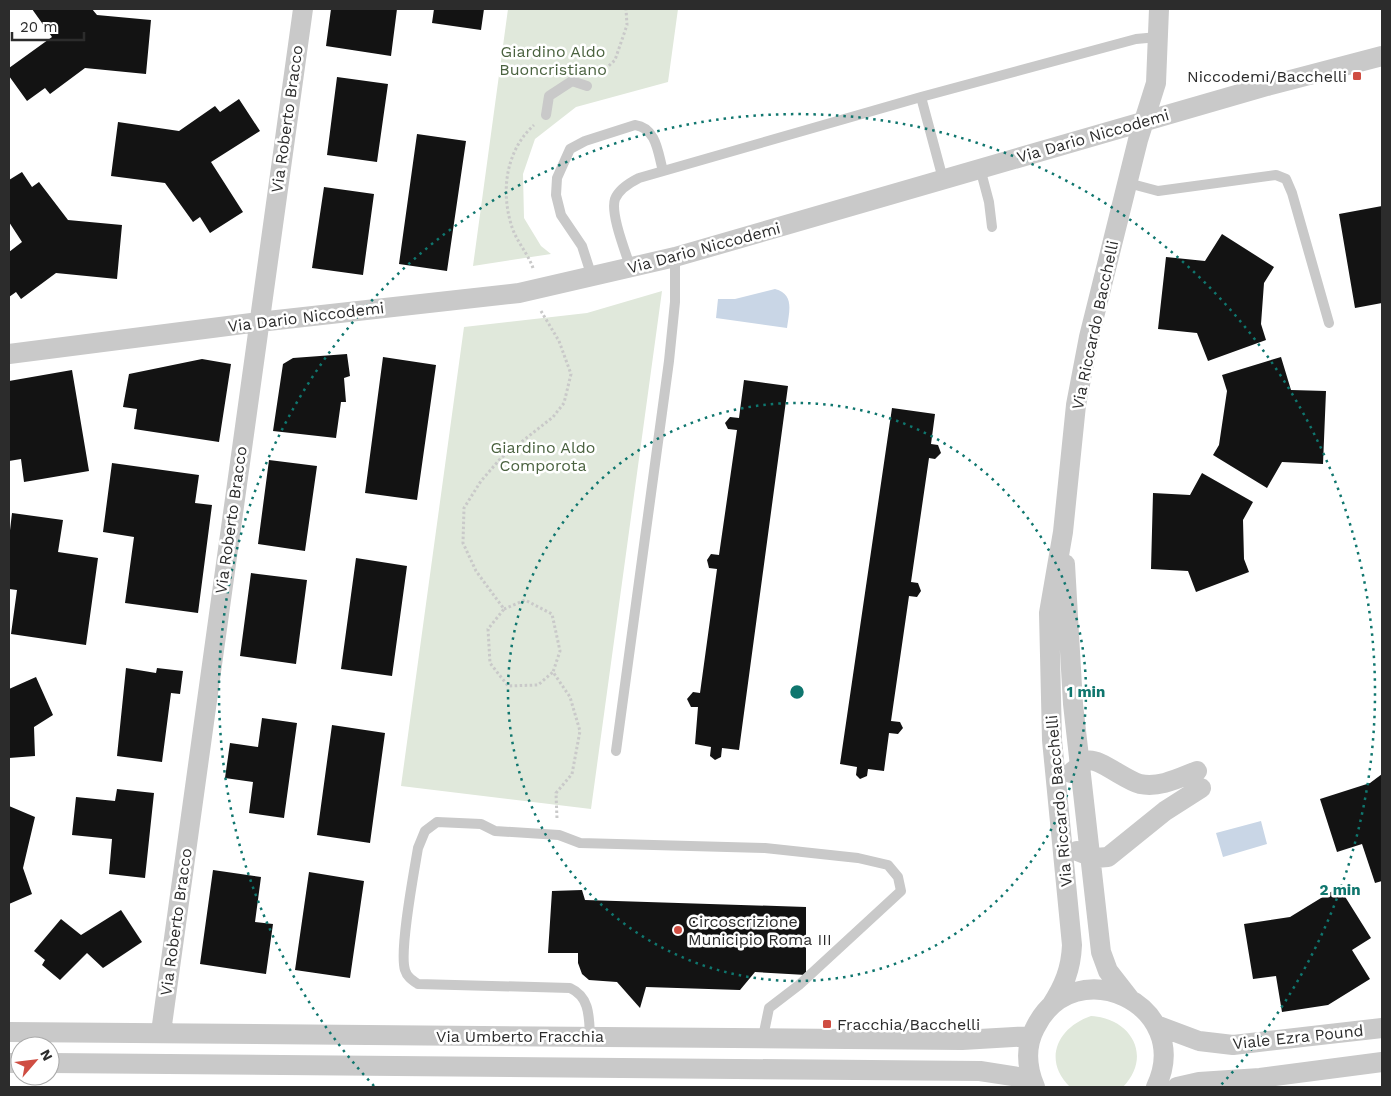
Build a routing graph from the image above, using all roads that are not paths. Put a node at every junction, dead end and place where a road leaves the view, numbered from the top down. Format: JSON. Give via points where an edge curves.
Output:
{"nodes":[{"id":1,"x":303,"y":9,"type":"edge"},
{"id":2,"x":1159,"y":9,"type":"edge"},
{"id":3,"x":1158,"y":38,"type":"junction"},
{"id":4,"x":1382,"y":56,"type":"edge"},
{"id":5,"x":587,"y":86,"type":"road end"},
{"id":6,"x":921,"y":97,"type":"junction"},
{"id":7,"x":546,"y":115,"type":"road end"},
{"id":8,"x":1145,"y":121,"type":"junction"},
{"id":9,"x":980,"y":168,"type":"junction"},
{"id":10,"x":663,"y":172,"type":"junction"},
{"id":11,"x":943,"y":179,"type":"junction"},
{"id":12,"x":1128,"y":183,"type":"junction"},
{"id":13,"x":992,"y":227,"type":"dead end"},
{"id":14,"x":675,"y":257,"type":"junction"},
{"id":15,"x":631,"y":268,"type":"junction"},
{"id":16,"x":592,"y":277,"type":"junction"},
{"id":17,"x":259,"y":322,"type":"junction"},
{"id":18,"x":1329,"y":323,"type":"dead end"},
{"id":19,"x":9,"y":354,"type":"edge"},
{"id":20,"x":1063,"y":532,"type":"junction"},
{"id":21,"x":616,"y":751,"type":"dead end"},
{"id":22,"x":1079,"y":767,"type":"junction"},
{"id":23,"x":1055,"y":784,"type":"junction"},
{"id":24,"x":1062,"y":845,"type":"junction"},
{"id":25,"x":1089,"y":857,"type":"junction"},
{"id":26,"x":1129,"y":998,"type":"junction"},
{"id":27,"x":1051,"y":1006,"type":"junction"},
{"id":28,"x":1156,"y":1025,"type":"junction"},
{"id":29,"x":1382,"y":1028,"type":"edge"},
{"id":30,"x":9,"y":1032,"type":"edge"},
{"id":31,"x":161,"y":1032,"type":"junction"},
{"id":32,"x":590,"y":1036,"type":"junction"},
{"id":33,"x":1031,"y":1036,"type":"junction"},
{"id":34,"x":763,"y":1037,"type":"junction"},
{"id":35,"x":1382,"y":1062,"type":"edge"},
{"id":36,"x":60,"y":1063,"type":"edge"},
{"id":37,"x":1295,"y":1080,"type":"edge"},
{"id":38,"x":1033,"y":1083,"type":"edge"},
{"id":39,"x":1156,"y":1087,"type":"edge"},
{"id":40,"x":1177,"y":1087,"type":"edge"}],
"edges":[{"from":1,"to":17,"type":"street","name":"Via Roberto Bracco"},
{"from":2,"to":3,"type":"street","name":"Via Riccardo Bacchelli"},
{"from":3,"to":6,"type":"lane","via":[[1136,39]]},
{"from":3,"to":8,"type":"street","name":"Via Riccardo Bacchelli","via":[[1156,83]]},
{"from":4,"to":8,"type":"street","name":"Via Dario Niccodemi"},
{"from":5,"to":7,"type":"lane","via":[[572,81],[549,96]]},
{"from":6,"to":10,"type":"lane"},
{"from":6,"to":11,"type":"lane"},
{"from":8,"to":9,"type":"street","name":"Via Dario Niccodemi"},
{"from":8,"to":12,"type":"street","name":"Via Riccardo Bacchelli"},
{"from":9,"to":11,"type":"street","name":"Via Dario Niccodemi"},
{"from":9,"to":13,"type":"lane"},
{"from":10,"to":15,"type":"lane","via":[[629,183],[615,200],[614,212]]},
{"from":10,"to":16,"type":"lane","via":[[654,139],[643,126],[635,125],[570,149],[557,178],[556,195],[560,215],[582,246]]},
{"from":11,"to":14,"type":"street","name":"Via Dario Niccodemi"},
{"from":12,"to":18,"type":"lane","via":[[1158,191],[1276,175],[1286,178]]},
{"from":12,"to":20,"type":"street","name":"Via Riccardo Bacchelli","via":[[1082,371]]},
{"from":14,"to":15,"type":"street","name":"Via Dario Niccodemi"},
{"from":14,"to":21,"type":"lane","via":[[675,302],[669,361]]},
{"from":15,"to":16,"type":"street","name":"Via Dario Niccodemi"},
{"from":16,"to":17,"type":"street","name":"Via Dario Niccodemi","via":[[510,294]]},
{"from":17,"to":19,"type":"street","name":"Via Dario Niccodemi"},
{"from":17,"to":31,"type":"street","name":"Via Roberto Bracco"},
{"from":20,"to":22,"type":"street","name":"Via Riccardo Bacchelli"},
{"from":20,"to":23,"type":"street","name":"Via Riccardo Bacchelli","via":[[1049,613]]},
{"from":22,"to":23,"type":"street"},
{"from":22,"to":25,"type":"street","name":"Via Riccardo Bacchelli"},
{"from":22,"to":25,"type":"street","via":[[1087,761],[1095,761],[1126,779],[1149,785],[1199,780],[1110,855]]},
{"from":23,"to":24,"type":"street","name":"Via Riccardo Bacchelli"},
{"from":24,"to":25,"type":"street"},
{"from":24,"to":27,"type":"street","name":"Via Riccardo Bacchelli","via":[[1071,956],[1063,988]]},
{"from":25,"to":26,"type":"street","name":"Via Riccardo Bacchelli","via":[[1101,952],[1108,971]]},
{"from":26,"to":27,"type":"street","via":[[1110,990],[1088,989],[1068,994]]},
{"from":26,"to":28,"type":"street","via":[[1148,1013]]},
{"from":27,"to":33,"type":"street","via":[[1039,1019]]},
{"from":28,"to":29,"type":"street","name":"Viale Ezra Pound","via":[[1199,1041],[1233,1044]]},
{"from":28,"to":39,"type":"street","via":[[1162,1039],[1163,1062]]},
{"from":30,"to":31,"type":"street","name":"Via Umberto Fracchia"},
{"from":31,"to":32,"type":"street","name":"Via Umberto Fracchia"},
{"from":32,"to":34,"type":"street","name":"Via Umberto Fracchia"},
{"from":32,"to":34,"type":"lane","via":[[586,1003],[570,988],[418,984],[409,978],[404,969],[404,951],[418,848],[430,825],[437,822],[481,824],[495,830],[559,835],[580,843],[765,848],[858,858],[888,865],[898,877],[901,892],[800,985],[769,1008]]},
{"from":33,"to":34,"type":"street","name":"Via Umberto Fracchia","via":[[962,1040]]},
{"from":33,"to":38,"type":"street","via":[[1028,1057]]},
{"from":35,"to":37,"type":"street"},
{"from":36,"to":38,"type":"street","name":"Via Umberto Fracchia","via":[[980,1071]]},
{"from":37,"to":40,"type":"street","via":[[1198,1082]]}]}
